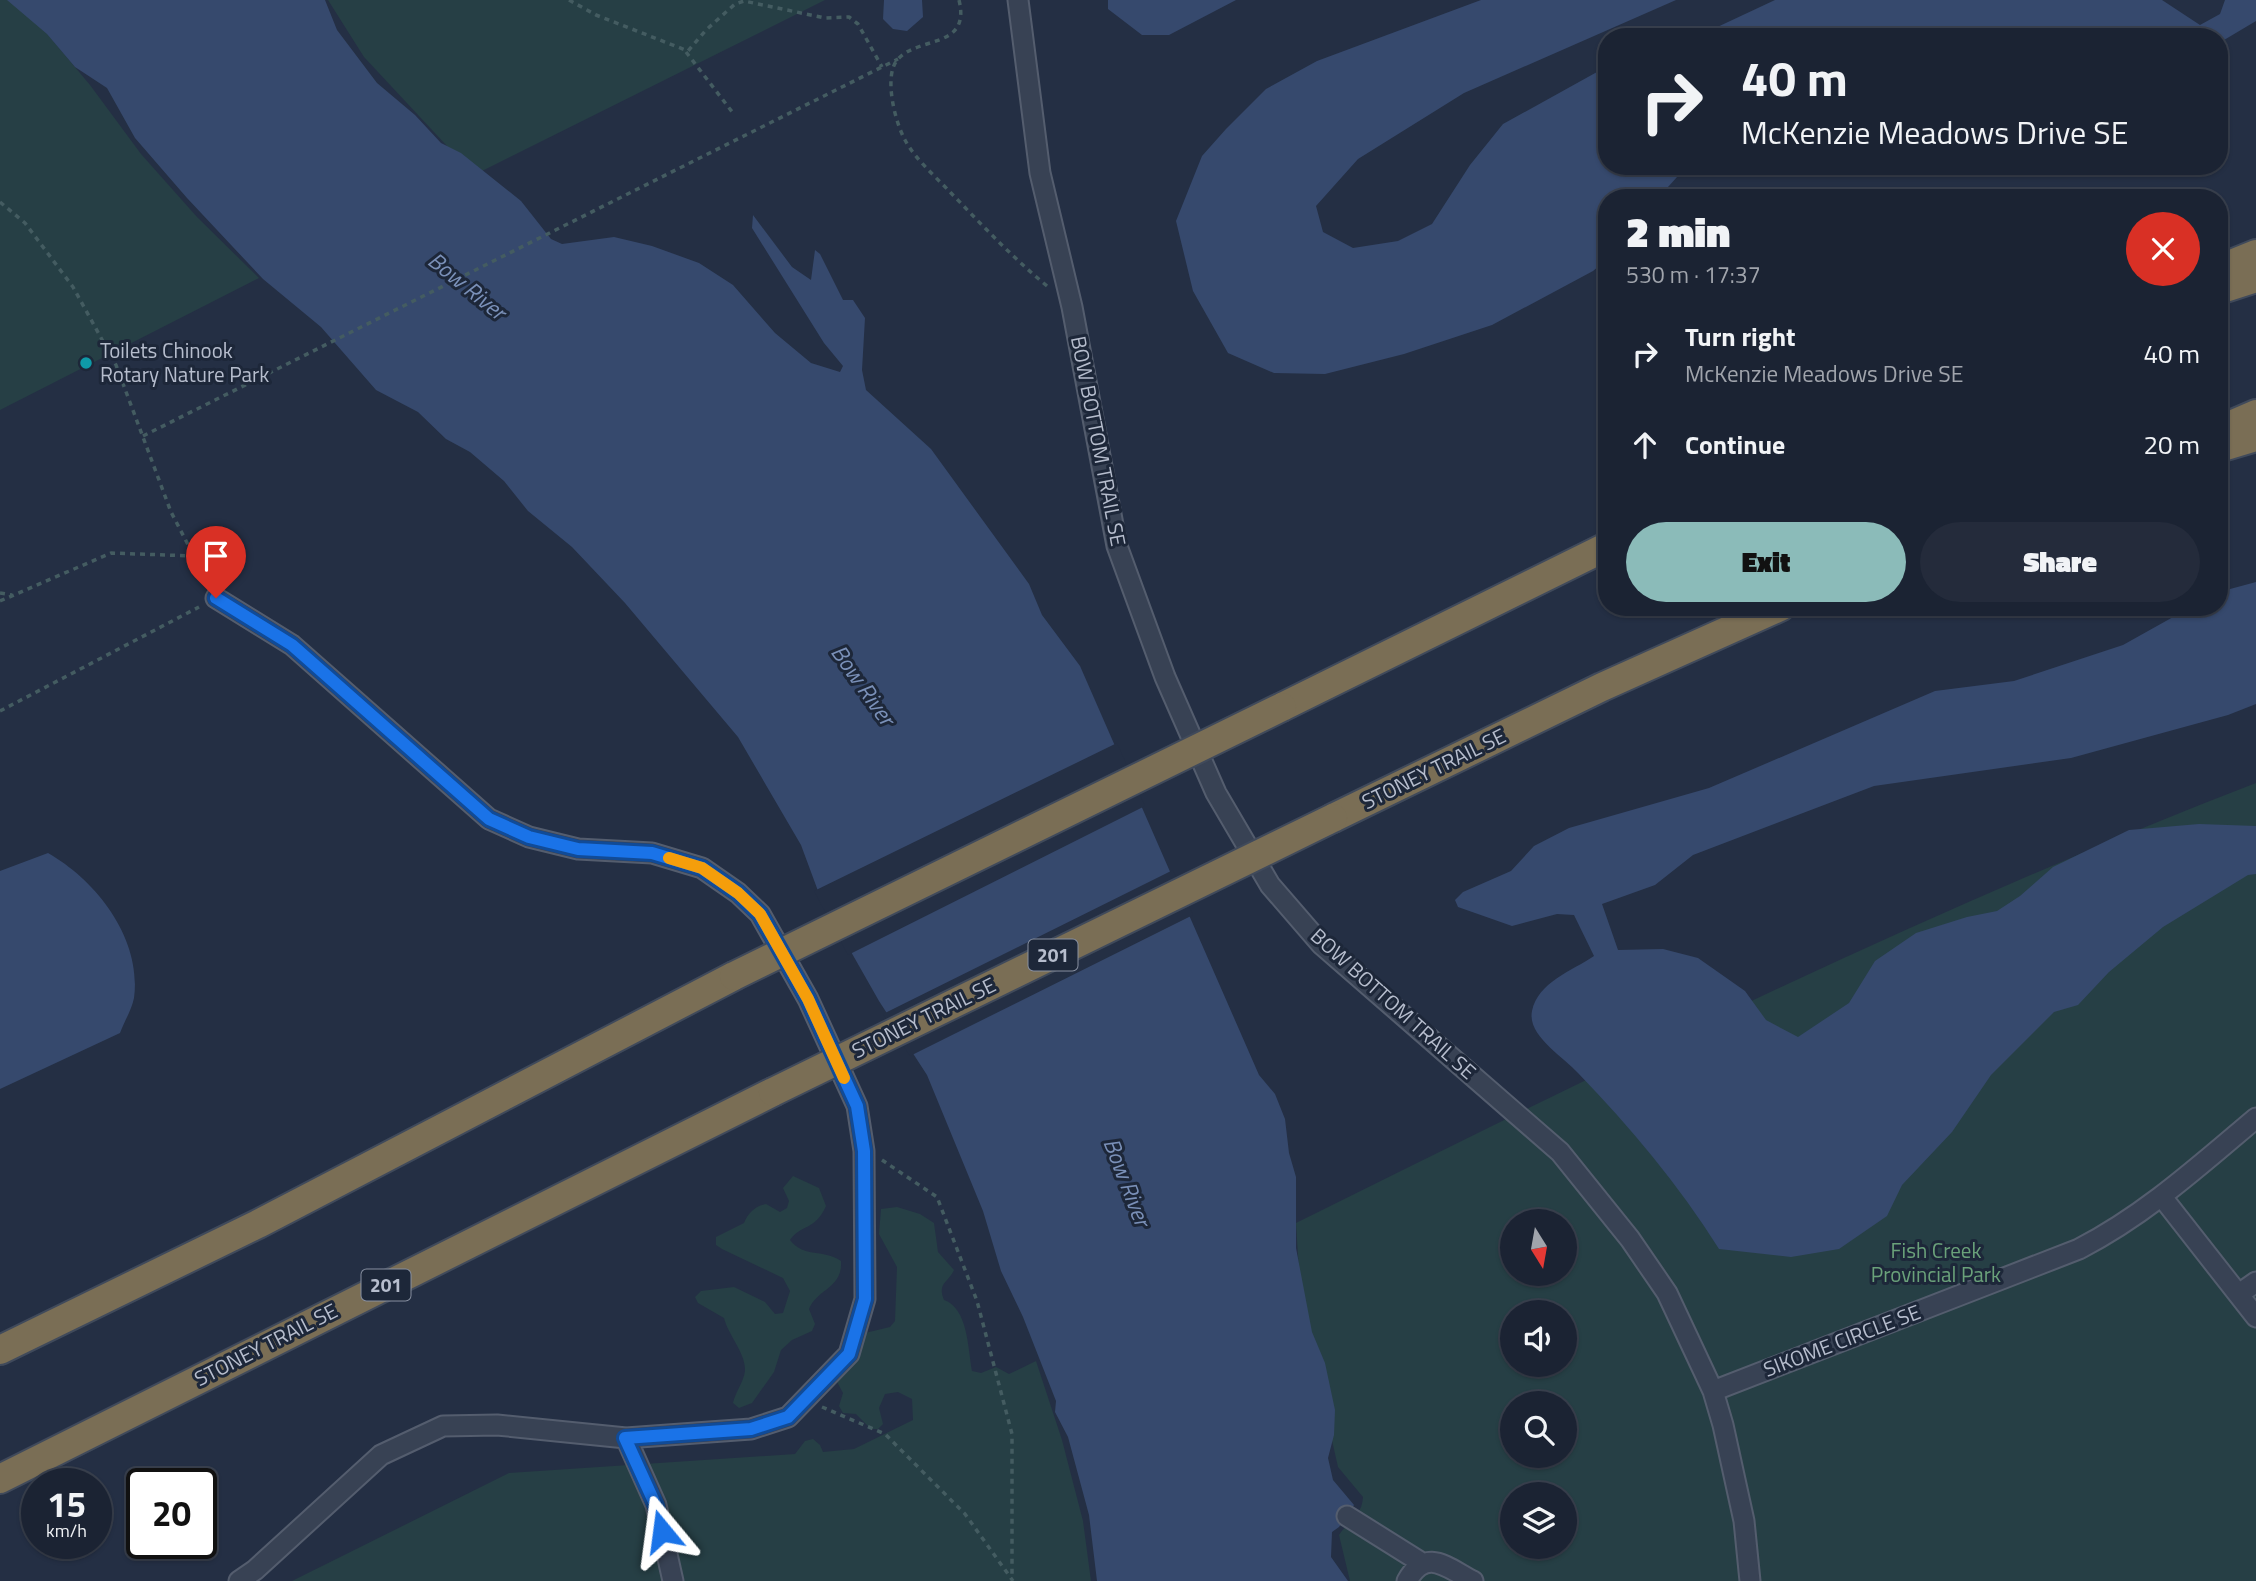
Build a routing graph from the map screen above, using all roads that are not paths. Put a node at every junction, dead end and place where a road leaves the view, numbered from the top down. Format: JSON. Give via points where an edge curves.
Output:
{"nodes":[{"id":1,"x":1018,"y":0,"type":"edge"},
{"id":2,"x":2256,"y":254,"type":"edge"},
{"id":3,"x":2228,"y":265,"type":"edge"},
{"id":4,"x":2256,"y":278,"type":"edge"},
{"id":5,"x":2228,"y":287,"type":"edge"},
{"id":6,"x":2256,"y":414,"type":"edge"},
{"id":7,"x":2228,"y":426,"type":"edge"},
{"id":8,"x":2256,"y":437,"type":"edge"},
{"id":9,"x":2228,"y":445,"type":"edge"},
{"id":10,"x":1598,"y":551,"type":"edge"},
{"id":11,"x":216,"y":598,"type":"road end"},
{"id":12,"x":1760,"y":616,"type":"edge"},
{"id":13,"x":2256,"y":1118,"type":"edge"},
{"id":14,"x":2162,"y":1197,"type":"junction"},
{"id":15,"x":2256,"y":1282,"type":"edge"},
{"id":16,"x":2239,"y":1294,"type":"junction"},
{"id":17,"x":2256,"y":1317,"type":"edge"},
{"id":18,"x":0,"y":1350,"type":"edge"},
{"id":19,"x":1713,"y":1391,"type":"junction"},
{"id":20,"x":625,"y":1438,"type":"junction"},
{"id":21,"x":0,"y":1479,"type":"edge"},
{"id":22,"x":1347,"y":1516,"type":"dead end"},
{"id":23,"x":1422,"y":1563,"type":"junction"},
{"id":24,"x":239,"y":1581,"type":"edge"},
{"id":25,"x":673,"y":1581,"type":"edge"},
{"id":26,"x":1407,"y":1581,"type":"edge"},
{"id":27,"x":1473,"y":1581,"type":"edge"},
{"id":28,"x":1750,"y":1581,"type":"edge"}],
"edges":[{"from":1,"to":19,"type":"street","name":"BOW BOTTOM TRAIL SE","via":[[1040,173],[1072,307],[1117,546],[1165,677],[1216,793],[1270,885],[1321,944],[1560,1152],[1667,1293]]},
{"from":2,"to":3,"type":"highway"},
{"from":4,"to":5,"type":"highway"},
{"from":6,"to":7,"type":"highway"},
{"from":8,"to":9,"type":"highway"},
{"from":10,"to":18,"type":"highway","bridge":true,"via":[[734,976],[258,1224]]},
{"from":11,"to":20,"type":"street","via":[[292,645],[489,819],[529,837],[578,849],[652,853],[702,868],[760,914],[808,999],[857,1106],[864,1151],[865,1299],[849,1354],[788,1417],[751,1429]]},
{"from":12,"to":21,"type":"highway","name":"STONEY TRAIL SE","number":"201","bridge":true,"via":[[1602,687],[773,1092]]},
{"from":13,"to":14,"type":"street","name":"SIKOME CIRCLE SE"},
{"from":14,"to":16,"type":"street"},
{"from":14,"to":19,"type":"street","name":"SIKOME CIRCLE SE","via":[[2079,1249]]},
{"from":15,"to":16,"type":"street"},
{"from":16,"to":17,"type":"street"},
{"from":19,"to":28,"type":"street","name":"BOW BOTTOM TRAIL SE","via":[[1733,1464]]},
{"from":20,"to":24,"type":"street","via":[[497,1425],[443,1426],[381,1455]]},
{"from":20,"to":25,"type":"street","via":[[656,1506]]},
{"from":22,"to":23,"type":"street"},
{"from":23,"to":26,"type":"street"},
{"from":23,"to":27,"type":"street","via":[[1436,1562]]}]}
